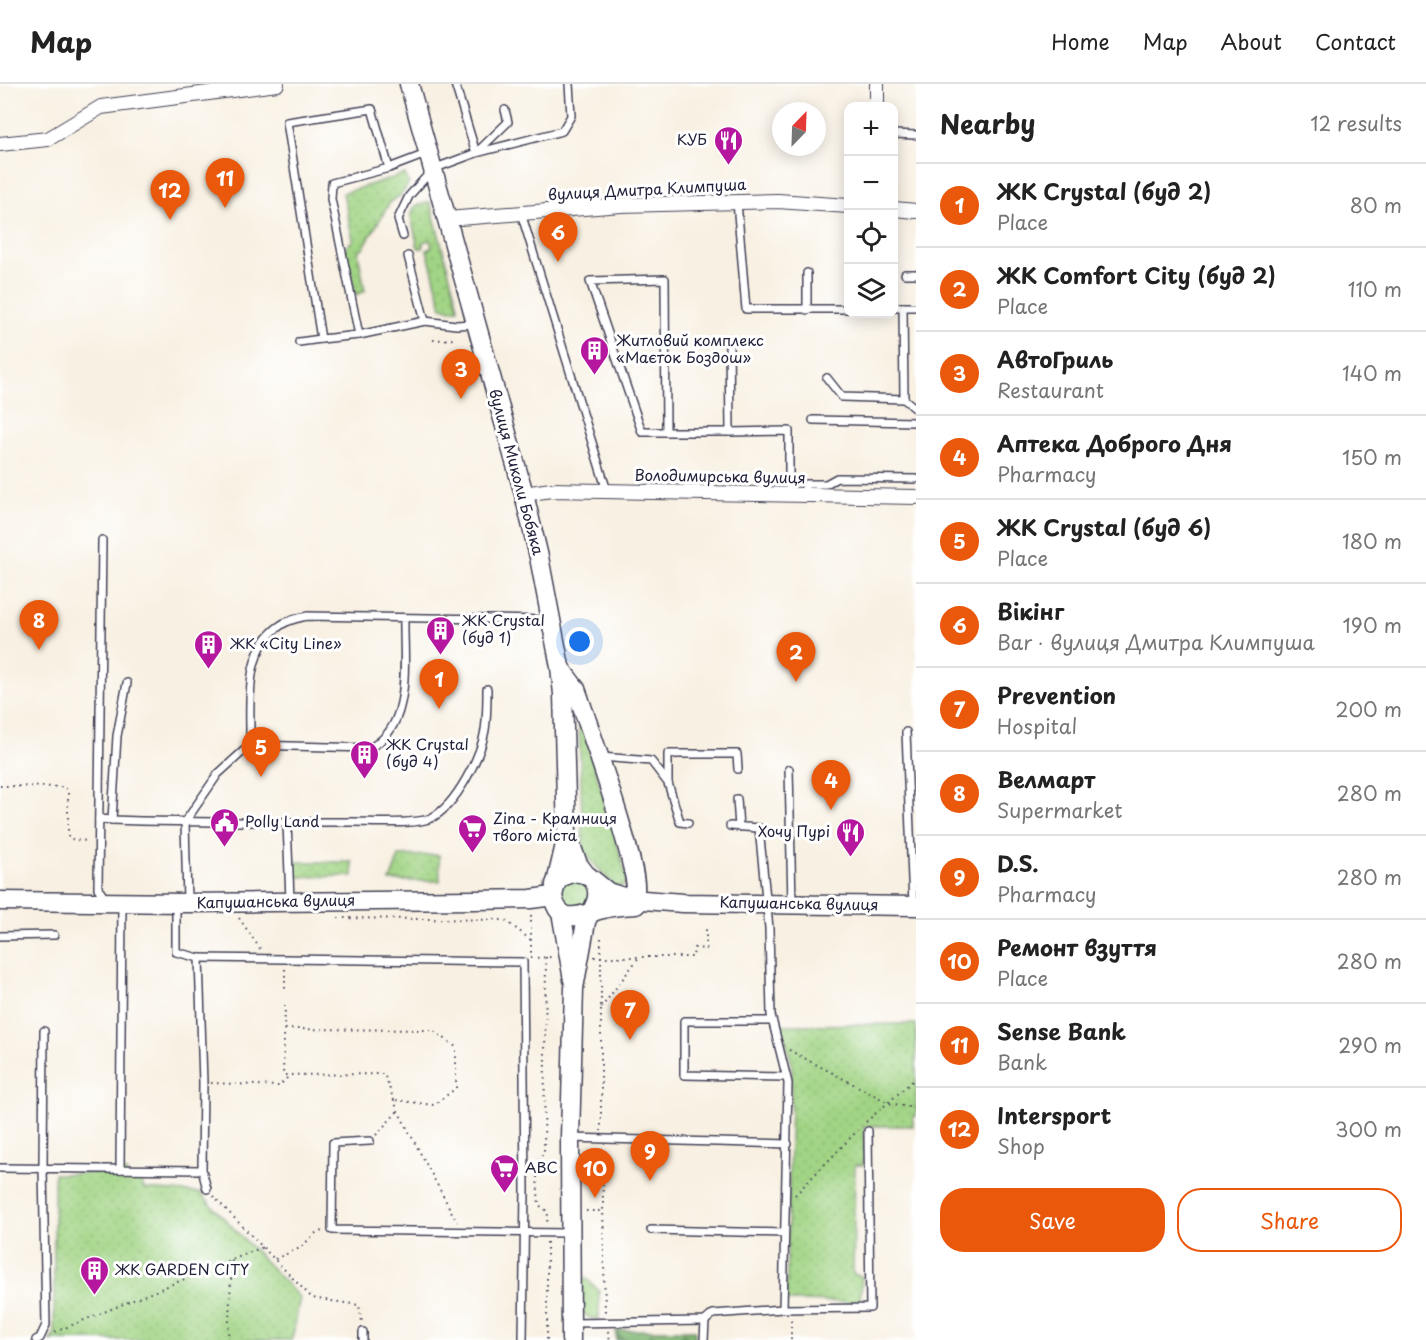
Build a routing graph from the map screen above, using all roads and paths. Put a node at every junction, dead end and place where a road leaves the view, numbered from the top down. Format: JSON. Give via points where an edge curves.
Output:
{"nodes":[{"id":1,"x":277,"y":84,"type":"edge"},
{"id":2,"x":410,"y":84,"type":"edge"},
{"id":3,"x":455,"y":84,"type":"edge"},
{"id":4,"x":568,"y":84,"type":"edge"},
{"id":5,"x":877,"y":84,"type":"edge"},
{"id":6,"x":877,"y":102,"type":"edge"},
{"id":7,"x":505,"y":110,"type":"dead end"},
{"id":8,"x":898,"y":134,"type":"edge"},
{"id":9,"x":916,"y":135,"type":"edge"},
{"id":10,"x":0,"y":144,"type":"edge"},
{"id":11,"x":476,"y":153,"type":"junction"},
{"id":12,"x":430,"y":161,"type":"junction"},
{"id":13,"x":389,"y":168,"type":"junction"},
{"id":14,"x":736,"y":202,"type":"junction"},
{"id":15,"x":844,"y":206,"type":"edge"},
{"id":16,"x":898,"y":209,"type":"edge"},
{"id":17,"x":916,"y":211,"type":"edge"},
{"id":18,"x":521,"y":213,"type":"junction"},
{"id":19,"x":447,"y":219,"type":"junction"},
{"id":20,"x":403,"y":236,"type":"dead end"},
{"id":21,"x":408,"y":256,"type":"dead end"},
{"id":22,"x":807,"y":273,"type":"dead end"},
{"id":23,"x":905,"y":274,"type":"dead end"},
{"id":24,"x":916,"y":274,"type":"edge"},
{"id":25,"x":903,"y":307,"type":"junction"},
{"id":26,"x":916,"y":307,"type":"edge"},
{"id":27,"x":898,"y":308,"type":"edge"},
{"id":28,"x":844,"y":309,"type":"edge"},
{"id":29,"x":807,"y":310,"type":"junction"},
{"id":30,"x":425,"y":321,"type":"junction"},
{"id":31,"x":476,"y":324,"type":"junction"},
{"id":32,"x":359,"y":334,"type":"junction"},
{"id":33,"x":321,"y":339,"type":"junction"},
{"id":34,"x":457,"y":339,"type":"dead end"},
{"id":35,"x":433,"y":340,"type":"dead end"},
{"id":36,"x":729,"y":341,"type":"dead end"},
{"id":37,"x":299,"y":342,"type":"dead end"},
{"id":38,"x":827,"y":378,"type":"dead end"},
{"id":39,"x":904,"y":399,"type":"junction"},
{"id":40,"x":916,"y":409,"type":"edge"},
{"id":41,"x":813,"y":420,"type":"dead end"},
{"id":42,"x":916,"y":422,"type":"edge"},
{"id":43,"x":666,"y":432,"type":"junction"},
{"id":44,"x":730,"y":432,"type":"junction"},
{"id":45,"x":916,"y":479,"type":"edge"},
{"id":46,"x":607,"y":492,"type":"junction"},
{"id":47,"x":524,"y":494,"type":"junction"},
{"id":48,"x":789,"y":495,"type":"junction"},
{"id":49,"x":805,"y":495,"type":"junction"},
{"id":50,"x":916,"y":497,"type":"edge"},
{"id":51,"x":102,"y":540,"type":"dead end"},
{"id":52,"x":404,"y":618,"type":"junction"},
{"id":53,"x":552,"y":620,"type":"junction"},
{"id":54,"x":560,"y":667,"type":"junction"},
{"id":55,"x":127,"y":683,"type":"dead end"},
{"id":56,"x":487,"y":689,"type":"dead end"},
{"id":57,"x":906,"y":732,"type":"dead end"},
{"id":58,"x":250,"y":745,"type":"junction"},
{"id":59,"x":599,"y":757,"type":"junction"},
{"id":60,"x":738,"y":769,"type":"dead end"},
{"id":61,"x":789,"y":769,"type":"dead end"},
{"id":62,"x":668,"y":783,"type":"junction"},
{"id":63,"x":0,"y":786,"type":"edge"},
{"id":64,"x":737,"y":799,"type":"dead end"},
{"id":65,"x":99,"y":819,"type":"junction"},
{"id":66,"x":112,"y":820,"type":"junction"},
{"id":67,"x":185,"y":822,"type":"junction"},
{"id":68,"x":287,"y":822,"type":"junction"},
{"id":69,"x":688,"y":823,"type":"dead end"},
{"id":70,"x":730,"y":826,"type":"dead end"},
{"id":71,"x":739,"y":827,"type":"junction"},
{"id":72,"x":567,"y":834,"type":"junction"},
{"id":73,"x":99,"y":842,"type":"junction"},
{"id":74,"x":590,"y":878,"type":"junction"},
{"id":75,"x":635,"y":878,"type":"junction"},
{"id":76,"x":554,"y":890,"type":"junction"},
{"id":77,"x":624,"y":898,"type":"junction"},
{"id":78,"x":0,"y":901,"type":"edge"},
{"id":79,"x":114,"y":902,"type":"junction"},
{"id":80,"x":290,"y":902,"type":"junction"},
{"id":81,"x":181,"y":903,"type":"junction"},
{"id":82,"x":683,"y":903,"type":"junction"},
{"id":83,"x":767,"y":904,"type":"junction"},
{"id":84,"x":792,"y":904,"type":"junction"},
{"id":85,"x":915,"y":906,"type":"edge"},
{"id":86,"x":561,"y":912,"type":"junction"},
{"id":87,"x":588,"y":913,"type":"junction"},
{"id":88,"x":531,"y":915,"type":"dead end"},
{"id":89,"x":250,"y":917,"type":"dead end"},
{"id":90,"x":331,"y":918,"type":"dead end"},
{"id":91,"x":706,"y":927,"type":"dead end"},
{"id":92,"x":54,"y":935,"type":"dead end"},
{"id":93,"x":0,"y":936,"type":"edge"},
{"id":94,"x":532,"y":941,"type":"junction"},
{"id":95,"x":546,"y":957,"type":"junction"},
{"id":96,"x":558,"y":957,"type":"dead end"},
{"id":97,"x":600,"y":957,"type":"dead end"},
{"id":98,"x":639,"y":957,"type":"junction"},
{"id":99,"x":198,"y":958,"type":"junction"},
{"id":100,"x":531,"y":958,"type":"junction"},
{"id":101,"x":269,"y":959,"type":"junction"},
{"id":102,"x":285,"y":959,"type":"junction"},
{"id":103,"x":523,"y":962,"type":"junction"},
{"id":104,"x":574,"y":988,"type":"junction"},
{"id":105,"x":285,"y":990,"type":"dead end"},
{"id":106,"x":285,"y":1005,"type":"dead end"},
{"id":107,"x":601,"y":1008,"type":"dead end"},
{"id":108,"x":772,"y":1021,"type":"junction"},
{"id":109,"x":285,"y":1029,"type":"junction"},
{"id":110,"x":44,"y":1031,"type":"dead end"},
{"id":111,"x":778,"y":1045,"type":"junction"},
{"id":112,"x":290,"y":1075,"type":"junction"},
{"id":113,"x":786,"y":1077,"type":"junction"},
{"id":114,"x":916,"y":1078,"type":"edge"},
{"id":115,"x":203,"y":1083,"type":"junction"},
{"id":116,"x":395,"y":1100,"type":"junction"},
{"id":117,"x":889,"y":1103,"type":"junction"},
{"id":118,"x":916,"y":1108,"type":"edge"},
{"id":119,"x":398,"y":1111,"type":"junction"},
{"id":120,"x":868,"y":1131,"type":"dead end"},
{"id":121,"x":570,"y":1138,"type":"junction"},
{"id":122,"x":370,"y":1141,"type":"joint"},
{"id":123,"x":788,"y":1144,"type":"junction"},
{"id":124,"x":0,"y":1168,"type":"edge"},
{"id":125,"x":43,"y":1168,"type":"junction"},
{"id":126,"x":120,"y":1169,"type":"junction"},
{"id":127,"x":202,"y":1170,"type":"junction"},
{"id":128,"x":207,"y":1189,"type":"joint"},
{"id":129,"x":785,"y":1206,"type":"junction"},
{"id":130,"x":580,"y":1211,"type":"dead end"},
{"id":131,"x":603,"y":1211,"type":"dead end"},
{"id":132,"x":332,"y":1230,"type":"junction"},
{"id":133,"x":651,"y":1230,"type":"dead end"},
{"id":134,"x":461,"y":1231,"type":"junction"},
{"id":135,"x":524,"y":1232,"type":"junction"},
{"id":136,"x":547,"y":1233,"type":"junction"},
{"id":137,"x":571,"y":1233,"type":"junction"},
{"id":138,"x":784,"y":1233,"type":"junction"},
{"id":139,"x":263,"y":1247,"type":"junction"},
{"id":140,"x":232,"y":1258,"type":"junction"},
{"id":141,"x":275,"y":1259,"type":"junction"},
{"id":142,"x":787,"y":1309,"type":"junction"},
{"id":143,"x":705,"y":1321,"type":"junction"},
{"id":144,"x":44,"y":1329,"type":"junction"},
{"id":145,"x":571,"y":1332,"type":"edge"},
{"id":146,"x":363,"y":1336,"type":"edge"},
{"id":147,"x":36,"y":1340,"type":"edge"},
{"id":148,"x":228,"y":1340,"type":"edge"},
{"id":149,"x":523,"y":1340,"type":"edge"},
{"id":150,"x":547,"y":1340,"type":"edge"},
{"id":151,"x":704,"y":1340,"type":"edge"},
{"id":152,"x":791,"y":1340,"type":"edge"}],
"edges":[{"from":1,"to":10,"type":"street","via":[[101,107],[48,139]]},
{"from":2,"to":12,"type":"street","name":"вулиця Миколи Бобяка"},
{"from":3,"to":11,"type":"lane"},
{"from":4,"to":11,"type":"lane","via":[[571,116],[562,131]]},
{"from":5,"to":6,"type":"street"},
{"from":7,"to":11,"type":"lane","via":[[508,122]]},
{"from":8,"to":9,"type":"lane"},
{"from":11,"to":12,"type":"lane"},
{"from":12,"to":13,"type":"lane"},
{"from":12,"to":19,"type":"street","name":"вулиця Миколи Бобяка"},
{"from":12,"to":20,"type":"lane","via":[[399,219]]},
{"from":13,"to":32,"type":"lane","via":[[332,183],[331,199]]},
{"from":13,"to":33,"type":"lane","via":[[372,109],[287,122]]},
{"from":14,"to":15,"type":"street","name":"вулиця Дмитра Климпуша"},
{"from":14,"to":18,"type":"street","name":"вулиця Дмитра Климпуша"},
{"from":14,"to":29,"type":"lane","via":[[746,309]]},
{"from":16,"to":17,"type":"street"},
{"from":18,"to":19,"type":"street","name":"вулиця Дмитра Климпуша"},
{"from":18,"to":46,"type":"lane"},
{"from":19,"to":31,"type":"street","name":"вулиця Миколи Бобяка"},
{"from":21,"to":30,"type":"lane"},
{"from":22,"to":29,"type":"lane"},
{"from":23,"to":24,"type":"lane"},
{"from":25,"to":26,"type":"lane"},
{"from":25,"to":27,"type":"lane"},
{"from":25,"to":39,"type":"lane"},
{"from":28,"to":29,"type":"lane"},
{"from":30,"to":31,"type":"lane"},
{"from":30,"to":32,"type":"lane"},
{"from":31,"to":47,"type":"street","name":"вулиця Миколи Бобяка"},
{"from":32,"to":33,"type":"lane"},
{"from":33,"to":37,"type":"lane"},
{"from":34,"to":35,"type":"path"},
{"from":36,"to":44,"type":"lane"},
{"from":38,"to":39,"type":"lane","via":[[842,397]]},
{"from":39,"to":40,"type":"lane"},
{"from":41,"to":42,"type":"lane"},
{"from":43,"to":43,"type":"lane","via":[[665,279],[590,281],[642,432]]},
{"from":43,"to":44,"type":"lane"},
{"from":44,"to":48,"type":"lane","via":[[789,431]]},
{"from":45,"to":49,"type":"lane","via":[[837,478],[826,484],[806,484]]},
{"from":46,"to":47,"type":"street","name":"Володимирська вулиця","via":[[552,490]]},
{"from":46,"to":48,"type":"street","name":"Володимирська вулиця"},
{"from":47,"to":53,"type":"street","name":"вулиця Миколи Бобяка"},
{"from":48,"to":49,"type":"street","name":"Володимирська вулиця"},
{"from":49,"to":50,"type":"street","name":"Володимирська вулиця"},
{"from":51,"to":65,"type":"lane"},
{"from":52,"to":53,"type":"lane"},
{"from":52,"to":58,"type":"lane","via":[[307,616],[282,624],[266,638],[257,654],[252,673]]},
{"from":52,"to":58,"type":"lane","via":[[401,708],[378,744],[369,748]]},
{"from":53,"to":54,"type":"street","name":"вулиця Миколи Бобяка"},
{"from":54,"to":59,"type":"street","via":[[576,689]]},
{"from":54,"to":72,"type":"street","name":"вулиця Миколи Бобяка"},
{"from":55,"to":66,"type":"lane","via":[[117,736]]},
{"from":56,"to":68,"type":"lane","via":[[485,731],[474,762],[454,797],[432,818]]},
{"from":57,"to":85,"type":"lane"},
{"from":58,"to":67,"type":"lane","via":[[218,774]]},
{"from":59,"to":62,"type":"lane","via":[[651,761]]},
{"from":59,"to":75,"type":"street"},
{"from":60,"to":62,"type":"lane","via":[[737,754],[668,754]]},
{"from":61,"to":84,"type":"lane"},
{"from":62,"to":69,"type":"lane","via":[[680,822]]},
{"from":63,"to":73,"type":"path","via":[[66,787],[68,837]]},
{"from":64,"to":71,"type":"lane"},
{"from":65,"to":66,"type":"lane"},
{"from":65,"to":73,"type":"lane"},
{"from":66,"to":67,"type":"lane"},
{"from":67,"to":68,"type":"lane"},
{"from":67,"to":81,"type":"lane"},
{"from":68,"to":80,"type":"lane"},
{"from":70,"to":71,"type":"lane"},
{"from":71,"to":83,"type":"lane","via":[[759,828]]},
{"from":72,"to":74,"type":"street","name":"вулиця Миколи Бобяка","via":[[578,864]]},
{"from":72,"to":76,"type":"street","name":"вулиця Миколи Бобяка"},
{"from":73,"to":79,"type":"lane","via":[[98,888]]},
{"from":74,"to":76,"type":"street","via":[[572,872],[565,874]]},
{"from":74,"to":77,"type":"street","name":"Капушанська вулиця"},
{"from":74,"to":87,"type":"street","via":[[596,886],[597,899]]},
{"from":75,"to":77,"type":"street","via":[[635,890]]},
{"from":75,"to":82,"type":"street","via":[[655,894]]},
{"from":76,"to":80,"type":"street","name":"Капушанська вулиця","via":[[474,900]]},
{"from":76,"to":86,"type":"street"},
{"from":77,"to":82,"type":"street","name":"Капушанська вулиця"},
{"from":78,"to":79,"type":"street","name":"Капушанська вулиця"},
{"from":79,"to":81,"type":"street","name":"Капушанська вулиця"},
{"from":79,"to":126,"type":"lane"},
{"from":80,"to":81,"type":"street","name":"Капушанська вулиця"},
{"from":81,"to":99,"type":"lane","via":[[176,952]]},
{"from":82,"to":83,"type":"street","name":"Капушанська вулиця"},
{"from":82,"to":87,"type":"street","name":"Капушанська вулиця","via":[[613,906]]},
{"from":83,"to":84,"type":"street","name":"Капушанська вулиця"},
{"from":83,"to":108,"type":"lane"},
{"from":84,"to":85,"type":"street","name":"Капушанська вулиця"},
{"from":86,"to":87,"type":"street","via":[[574,917]]},
{"from":86,"to":104,"type":"street"},
{"from":87,"to":104,"type":"street"},
{"from":88,"to":94,"type":"path"},
{"from":89,"to":101,"type":"path","via":[[238,917]]},
{"from":90,"to":94,"type":"path","via":[[505,920]]},
{"from":91,"to":98,"type":"path","via":[[706,949],[694,948],[693,957]]},
{"from":92,"to":93,"type":"lane"},
{"from":94,"to":100,"type":"path"},
{"from":95,"to":96,"type":"path"},
{"from":95,"to":100,"type":"path"},
{"from":95,"to":136,"type":"path","via":[[544,1152],[536,1164],[539,1205],[548,1212]]},
{"from":97,"to":98,"type":"path"},
{"from":98,"to":107,"type":"path"},
{"from":99,"to":101,"type":"lane"},
{"from":99,"to":115,"type":"lane"},
{"from":100,"to":103,"type":"path"},
{"from":101,"to":102,"type":"lane"},
{"from":102,"to":103,"type":"lane"},
{"from":102,"to":105,"type":"path"},
{"from":103,"to":135,"type":"lane"},
{"from":104,"to":121,"type":"street"},
{"from":106,"to":109,"type":"path"},
{"from":108,"to":111,"type":"lane"},
{"from":108,"to":113,"type":"lane","via":[[684,1021],[684,1075]]},
{"from":109,"to":112,"type":"path","via":[[284,1075]]},
{"from":109,"to":116,"type":"path","via":[[433,1030],[456,1047],[456,1088],[434,1105]]},
{"from":110,"to":125,"type":"lane"},
{"from":111,"to":113,"type":"lane"},
{"from":111,"to":117,"type":"path"},
{"from":112,"to":115,"type":"path","via":[[279,1086]]},
{"from":112,"to":116,"type":"path","via":[[384,1074]]},
{"from":113,"to":123,"type":"lane"},
{"from":114,"to":117,"type":"path"},
{"from":115,"to":127,"type":"lane"},
{"from":116,"to":119,"type":"path"},
{"from":117,"to":118,"type":"path"},
{"from":117,"to":129,"type":"path","via":[[862,1125]]},
{"from":119,"to":122,"type":"path"},
{"from":119,"to":134,"type":"path"},
{"from":120,"to":142,"type":"lane","via":[[870,1308]]},
{"from":121,"to":123,"type":"lane"},
{"from":121,"to":137,"type":"street"},
{"from":122,"to":132,"type":"lane","via":[[333,1143]]},
{"from":123,"to":129,"type":"lane"},
{"from":124,"to":125,"type":"lane"},
{"from":125,"to":126,"type":"lane"},
{"from":125,"to":144,"type":"lane"},
{"from":126,"to":127,"type":"lane"},
{"from":127,"to":128,"type":"lane"},
{"from":128,"to":139,"type":"path"},
{"from":129,"to":138,"type":"lane"},
{"from":130,"to":131,"type":"path"},
{"from":132,"to":134,"type":"lane"},
{"from":132,"to":141,"type":"path","via":[[317,1232],[300,1248]]},
{"from":133,"to":138,"type":"lane"},
{"from":134,"to":135,"type":"lane"},
{"from":135,"to":136,"type":"lane"},
{"from":135,"to":149,"type":"lane"},
{"from":136,"to":137,"type":"lane"},
{"from":136,"to":150,"type":"path"},
{"from":137,"to":145,"type":"street"},
{"from":138,"to":142,"type":"lane"},
{"from":139,"to":140,"type":"path"},
{"from":139,"to":141,"type":"path"},
{"from":140,"to":144,"type":"path","via":[[54,1333]]},
{"from":140,"to":148,"type":"path"},
{"from":141,"to":146,"type":"path","via":[[312,1298],[359,1305]]},
{"from":142,"to":143,"type":"lane","via":[[713,1314]]},
{"from":142,"to":152,"type":"path"},
{"from":143,"to":145,"type":"lane"},
{"from":143,"to":151,"type":"lane"},
{"from":144,"to":147,"type":"lane"}]}
